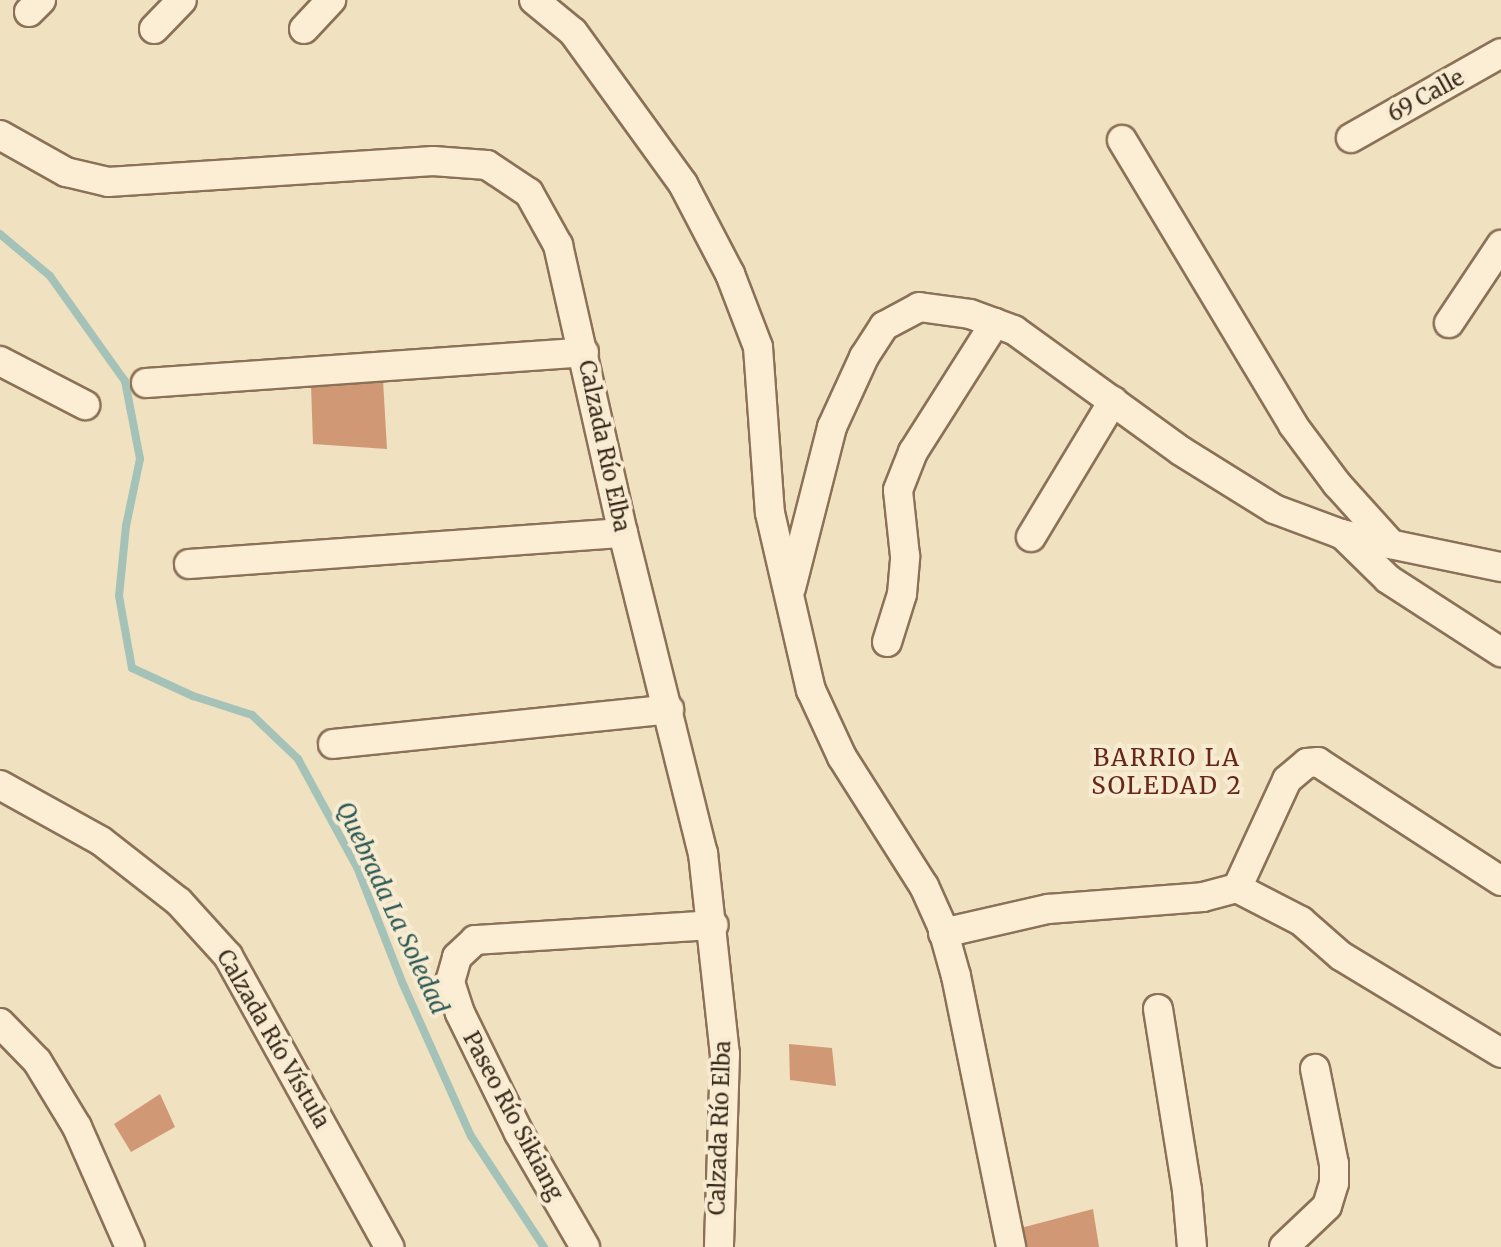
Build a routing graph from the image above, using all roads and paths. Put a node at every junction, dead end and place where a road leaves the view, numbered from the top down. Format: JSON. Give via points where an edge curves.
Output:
{"nodes":[{"id":1,"x":182,"y":0,"type":"edge"},
{"id":2,"x":331,"y":0,"type":"edge"},
{"id":3,"x":534,"y":0,"type":"edge"},
{"id":4,"x":154,"y":29,"type":"dead end"},
{"id":5,"x":304,"y":29,"type":"dead end"},
{"id":6,"x":1501,"y":53,"type":"edge"},
{"id":7,"x":0,"y":135,"type":"edge"},
{"id":8,"x":1351,"y":138,"type":"dead end"},
{"id":9,"x":1122,"y":140,"type":"dead end"},
{"id":10,"x":1501,"y":245,"type":"edge"},
{"id":11,"x":995,"y":323,"type":"junction"},
{"id":12,"x":1449,"y":323,"type":"dead end"},
{"id":13,"x":584,"y":352,"type":"junction"},
{"id":14,"x":0,"y":361,"type":"edge"},
{"id":15,"x":146,"y":383,"type":"dead end"},
{"id":16,"x":1113,"y":401,"type":"junction"},
{"id":17,"x":85,"y":405,"type":"dead end"},
{"id":18,"x":623,"y":533,"type":"junction"},
{"id":19,"x":1341,"y":534,"type":"junction"},
{"id":20,"x":1031,"y":537,"type":"dead end"},
{"id":21,"x":1391,"y":544,"type":"junction"},
{"id":22,"x":189,"y":564,"type":"dead end"},
{"id":23,"x":1501,"y":567,"type":"edge"},
{"id":24,"x":790,"y":593,"type":"junction"},
{"id":25,"x":887,"y":642,"type":"dead end"},
{"id":26,"x":1501,"y":652,"type":"edge"},
{"id":27,"x":669,"y":709,"type":"junction"},
{"id":28,"x":333,"y":744,"type":"dead end"},
{"id":29,"x":0,"y":785,"type":"edge"},
{"id":30,"x":1501,"y":881,"type":"edge"},
{"id":31,"x":1237,"y":888,"type":"junction"},
{"id":32,"x":714,"y":925,"type":"junction"},
{"id":33,"x":943,"y":933,"type":"junction"},
{"id":34,"x":1158,"y":1009,"type":"dead end"},
{"id":35,"x":0,"y":1023,"type":"edge"},
{"id":36,"x":1501,"y":1053,"type":"edge"},
{"id":37,"x":1315,"y":1069,"type":"dead end"},
{"id":38,"x":130,"y":1247,"type":"edge"},
{"id":39,"x":389,"y":1247,"type":"edge"},
{"id":40,"x":585,"y":1247,"type":"edge"},
{"id":41,"x":719,"y":1247,"type":"edge"},
{"id":42,"x":1011,"y":1247,"type":"edge"},
{"id":43,"x":1192,"y":1247,"type":"edge"},
{"id":44,"x":1284,"y":1247,"type":"edge"}],
"edges":[{"from":1,"to":4,"type":"street"},
{"from":2,"to":5,"type":"street"},
{"from":3,"to":24,"type":"street","via":[[573,32],[683,184],[730,274],[758,347],[770,513]]},
{"from":6,"to":8,"type":"street","name":"69 Calle"},
{"from":7,"to":13,"type":"street","name":"Calzada Río Elba","via":[[66,172],[108,182],[433,161],[487,165],[529,193],[558,245]]},
{"from":9,"to":21,"type":"street","via":[[1293,425]]},
{"from":10,"to":12,"type":"street"},
{"from":11,"to":16,"type":"street","via":[[1014,330]]},
{"from":11,"to":24,"type":"street","via":[[919,307],[884,326],[832,427]]},
{"from":11,"to":25,"type":"street","via":[[913,452],[898,490],[905,556],[902,594]]},
{"from":13,"to":15,"type":"street"},
{"from":13,"to":18,"type":"street","name":"Calzada Río Elba"},
{"from":14,"to":17,"type":"street"},
{"from":16,"to":19,"type":"street","via":[[1274,509]]},
{"from":16,"to":20,"type":"street"},
{"from":18,"to":22,"type":"street"},
{"from":18,"to":27,"type":"street","name":"Calzada Río Elba"},
{"from":19,"to":21,"type":"street"},
{"from":19,"to":26,"type":"street","via":[[1388,579]]},
{"from":21,"to":23,"type":"street"},
{"from":24,"to":33,"type":"street","via":[[811,690],[842,757],[924,886]]},
{"from":27,"to":28,"type":"street"},
{"from":27,"to":32,"type":"street","name":"Calzada Río Elba"},
{"from":29,"to":39,"type":"street","name":"Calzada Río Vístula","via":[[101,841],[179,902],[228,956]]},
{"from":30,"to":31,"type":"street","via":[[1318,762],[1307,763],[1287,780]]},
{"from":31,"to":33,"type":"street","via":[[1203,897],[1048,909]]},
{"from":31,"to":36,"type":"street","via":[[1301,921],[1341,956]]},
{"from":32,"to":40,"type":"street","name":"Paseo Río Sikiang","via":[[475,940],[457,957],[450,982],[460,1013],[519,1133]]},
{"from":32,"to":41,"type":"street","name":"Calzada Río Elba","via":[[725,1054]]},
{"from":33,"to":42,"type":"street"},
{"from":34,"to":43,"type":"street"},
{"from":35,"to":38,"type":"street","via":[[37,1061],[77,1127]]},
{"from":37,"to":44,"type":"street","via":[[1334,1183],[1327,1206]]}]}
